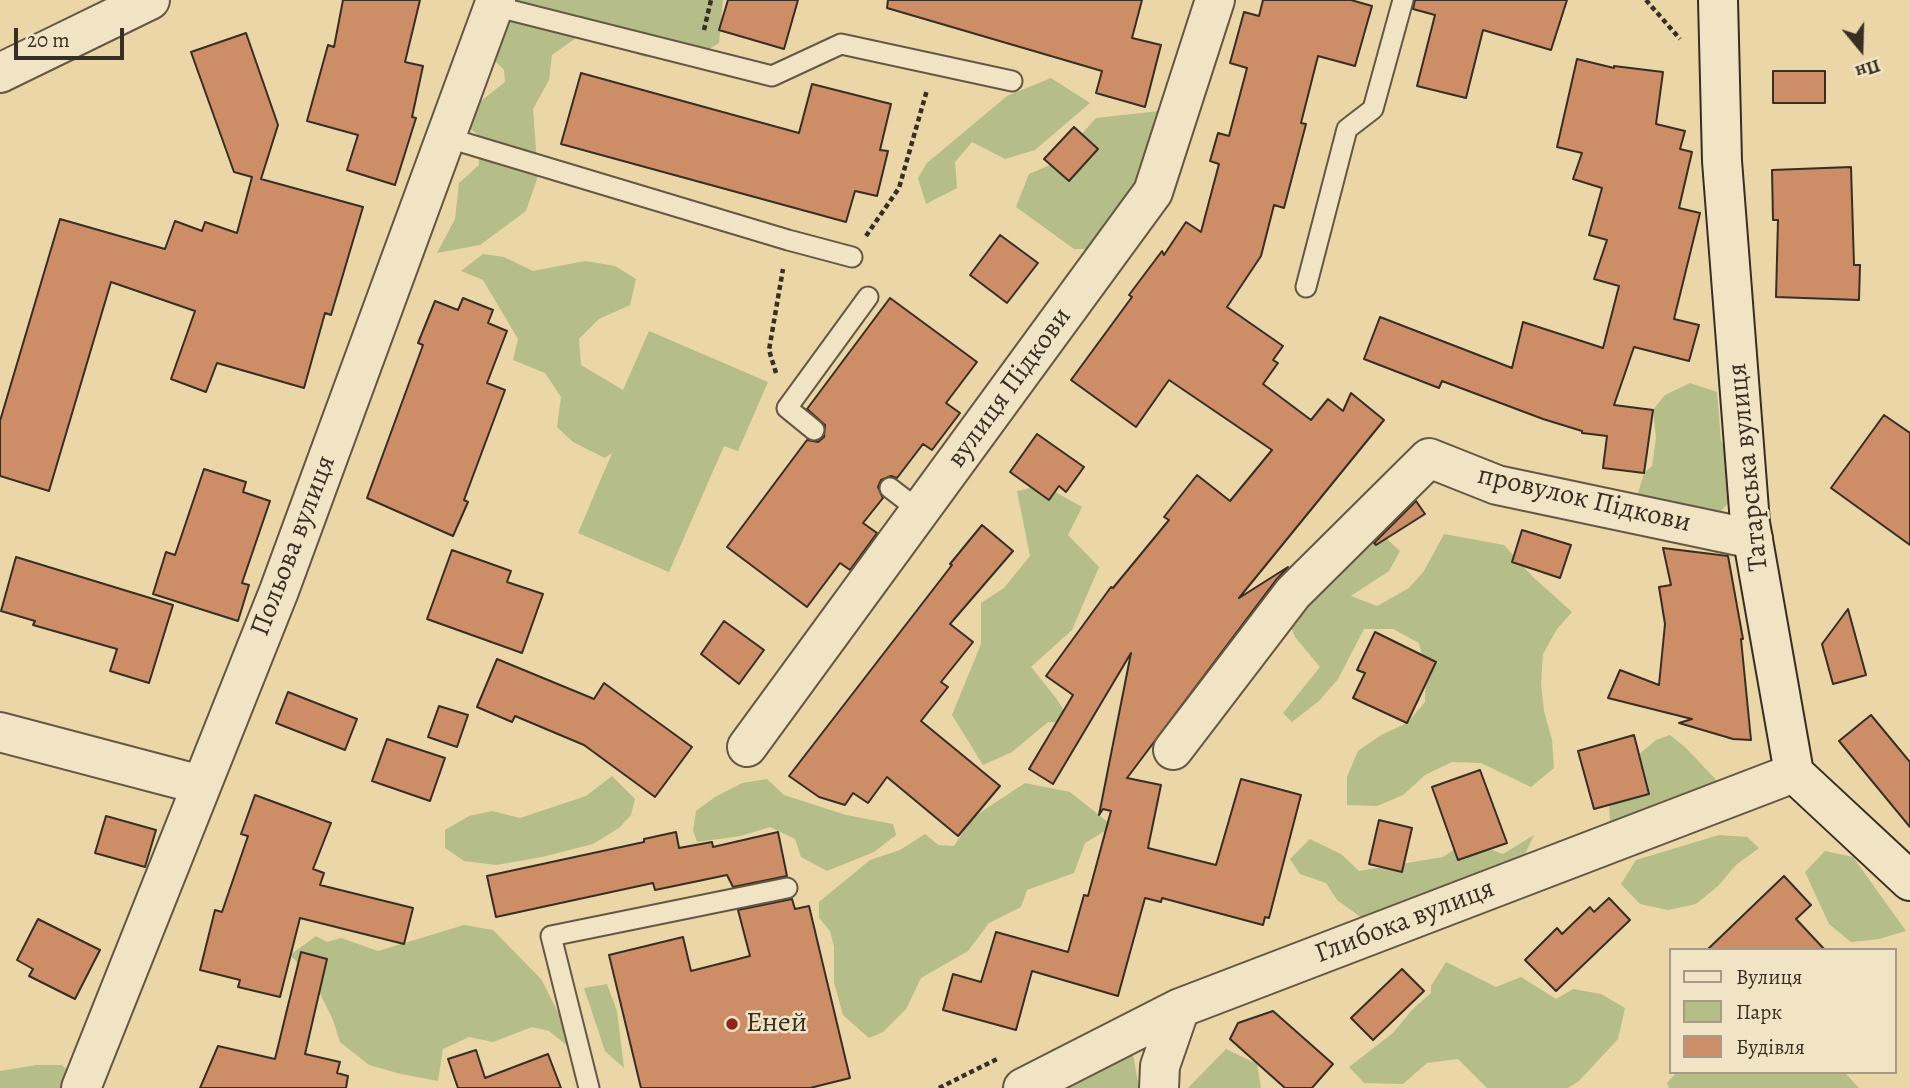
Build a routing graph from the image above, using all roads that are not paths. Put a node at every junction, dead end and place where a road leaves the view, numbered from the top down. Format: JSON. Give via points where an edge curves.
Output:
{"nodes":[{"id":1,"x":150,"y":0,"type":"edge"},
{"id":2,"x":1215,"y":0,"type":"edge"},
{"id":3,"x":1402,"y":0,"type":"edge"},
{"id":4,"x":1718,"y":0,"type":"edge"},
{"id":5,"x":495,"y":3,"type":"edge"},
{"id":6,"x":0,"y":73,"type":"edge"},
{"id":7,"x":1012,"y":81,"type":"dead end"},
{"id":8,"x":444,"y":137,"type":"junction"},
{"id":9,"x":852,"y":257,"type":"road end"},
{"id":10,"x":1306,"y":287,"type":"dead end"},
{"id":11,"x":868,"y":297,"type":"dead end"},
{"id":12,"x":814,"y":429,"type":"dead end"},
{"id":13,"x":890,"y":488,"type":"dead end"},
{"id":14,"x":920,"y":511,"type":"junction"},
{"id":15,"x":1753,"y":540,"type":"junction"},
{"id":16,"x":0,"y":732,"type":"edge"},
{"id":17,"x":747,"y":747,"type":"dead end"},
{"id":18,"x":1173,"y":750,"type":"dead end"},
{"id":19,"x":1794,"y":773,"type":"junction"},
{"id":20,"x":201,"y":785,"type":"junction"},
{"id":21,"x":1910,"y":881,"type":"edge"},
{"id":22,"x":787,"y":888,"type":"dead end"},
{"id":23,"x":1180,"y":1009,"type":"junction"},
{"id":24,"x":81,"y":1088,"type":"edge"},
{"id":25,"x":589,"y":1088,"type":"edge"},
{"id":26,"x":1023,"y":1088,"type":"edge"},
{"id":27,"x":1160,"y":1088,"type":"edge"}],
"edges":[{"from":1,"to":6,"type":"street"},
{"from":2,"to":14,"type":"street","name":"вулиця Підкови","via":[[1153,192]]},
{"from":3,"to":10,"type":"lane","via":[[1373,109],[1347,129]]},
{"from":4,"to":15,"type":"street","name":"Татарська вулиця","via":[[1722,161]]},
{"from":5,"to":7,"type":"lane","via":[[772,76],[841,44]]},
{"from":5,"to":8,"type":"street","name":"Польова вулиця"},
{"from":8,"to":9,"type":"lane"},
{"from":8,"to":20,"type":"street","name":"Польова вулиця","via":[[279,591]]},
{"from":11,"to":12,"type":"lane","via":[[787,408]]},
{"from":13,"to":14,"type":"lane"},
{"from":14,"to":17,"type":"street","name":"вулиця Підкови"},
{"from":15,"to":18,"type":"street","name":"провулок Підкови","via":[[1497,485],[1429,457],[1293,593]]},
{"from":15,"to":19,"type":"street","name":"Татарська вулиця"},
{"from":16,"to":20,"type":"street"},
{"from":19,"to":21,"type":"street"},
{"from":19,"to":23,"type":"street","name":"Глибока вулиця"},
{"from":20,"to":24,"type":"street","name":"Польова вулиця"},
{"from":22,"to":25,"type":"lane","via":[[551,936]]},
{"from":23,"to":26,"type":"street","name":"Глибока вулиця"},
{"from":23,"to":27,"type":"street","via":[[1160,1066]]}]}
